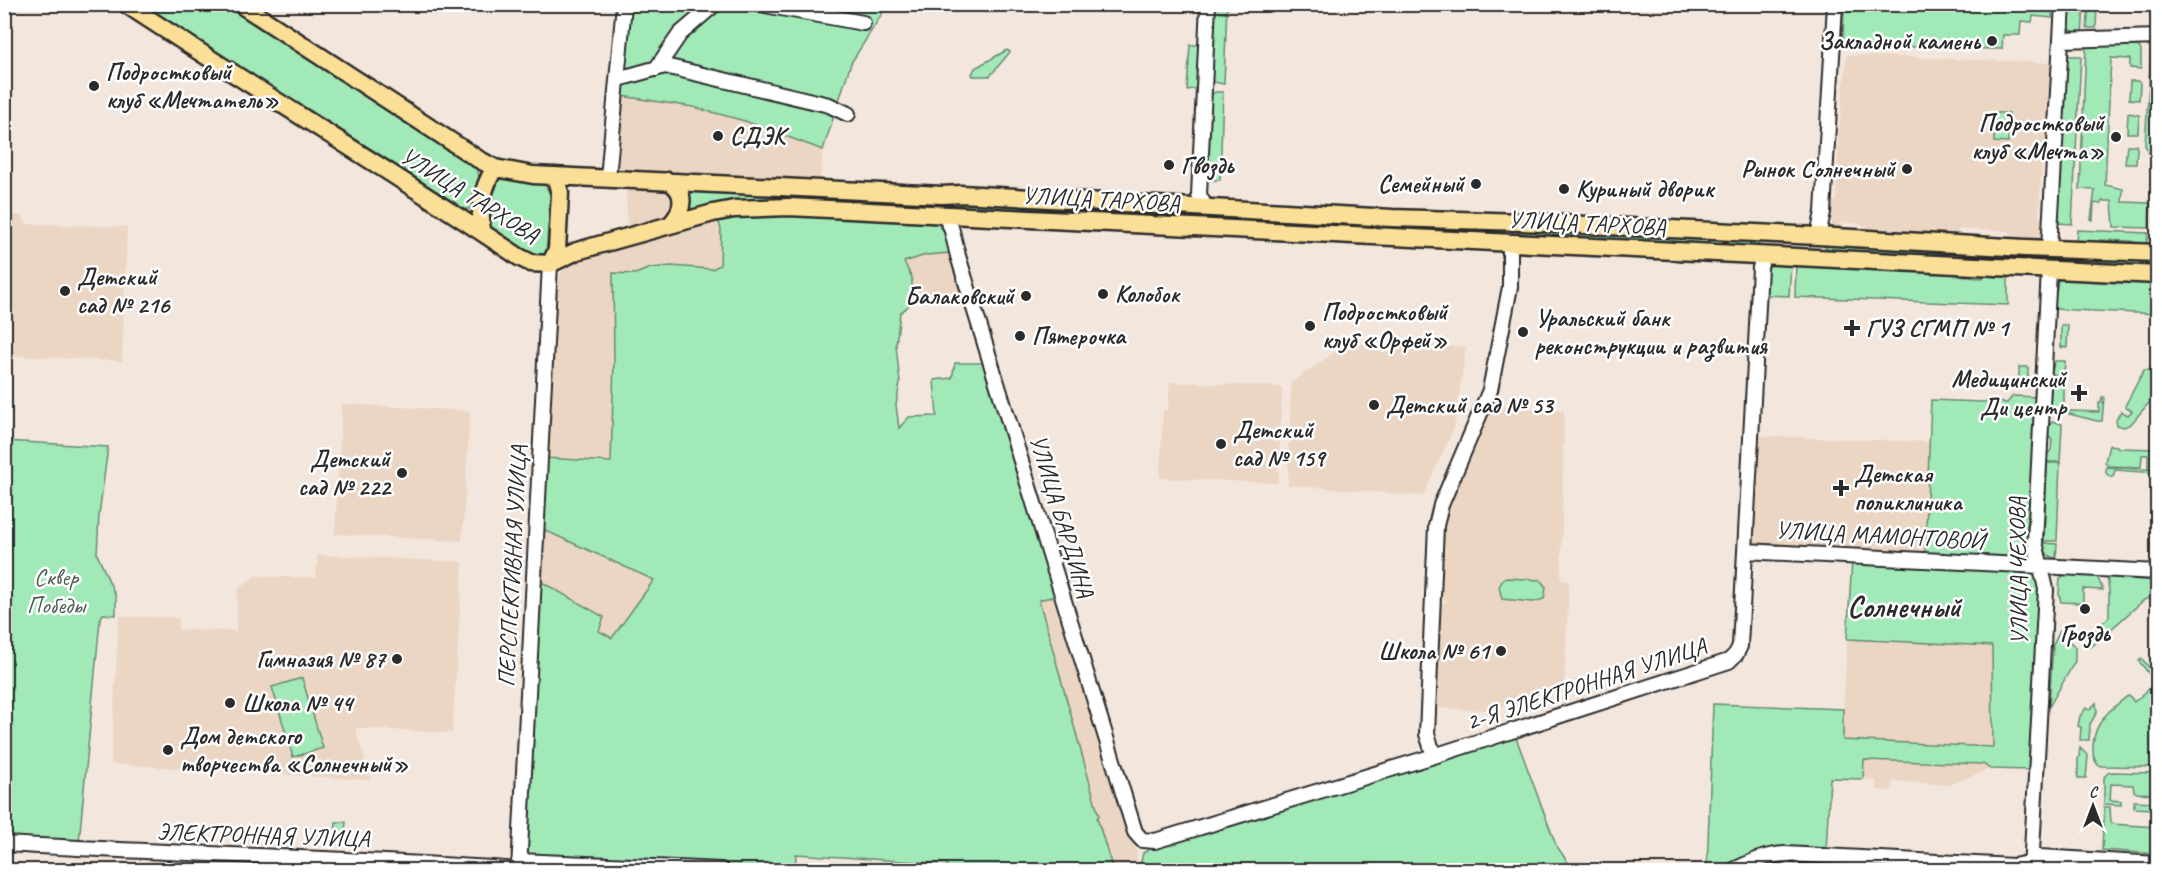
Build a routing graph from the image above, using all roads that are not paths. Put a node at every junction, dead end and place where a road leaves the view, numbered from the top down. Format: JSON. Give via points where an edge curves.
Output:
{"nodes":[{"id":1,"x":126,"y":4,"type":"edge"},
{"id":2,"x":240,"y":4,"type":"edge"},
{"id":3,"x":624,"y":4,"type":"edge"},
{"id":4,"x":715,"y":4,"type":"edge"},
{"id":5,"x":759,"y":4,"type":"edge"},
{"id":6,"x":1208,"y":4,"type":"edge"},
{"id":7,"x":1835,"y":4,"type":"edge"},
{"id":8,"x":2063,"y":4,"type":"edge"},
{"id":9,"x":863,"y":23,"type":"dead end"},
{"id":10,"x":2157,"y":37,"type":"edge"},
{"id":11,"x":2061,"y":40,"type":"junction"},
{"id":12,"x":656,"y":69,"type":"junction"},
{"id":13,"x":618,"y":79,"type":"junction"},
{"id":14,"x":848,"y":114,"type":"dead end"},
{"id":15,"x":495,"y":168,"type":"junction"},
{"id":16,"x":555,"y":176,"type":"junction"},
{"id":17,"x":608,"y":178,"type":"junction"},
{"id":18,"x":668,"y":181,"type":"junction"},
{"id":19,"x":942,"y":195,"type":"junction"},
{"id":20,"x":1206,"y":208,"type":"junction"},
{"id":21,"x":944,"y":215,"type":"junction"},
{"id":22,"x":671,"y":224,"type":"junction"},
{"id":23,"x":1205,"y":228,"type":"junction"},
{"id":24,"x":482,"y":232,"type":"junction"},
{"id":25,"x":1764,"y":233,"type":"junction"},
{"id":26,"x":1818,"y":236,"type":"junction"},
{"id":27,"x":1510,"y":243,"type":"junction"},
{"id":28,"x":2049,"y":249,"type":"junction"},
{"id":29,"x":2092,"y":250,"type":"junction"},
{"id":30,"x":2157,"y":253,"type":"edge"},
{"id":31,"x":1763,"y":255,"type":"junction"},
{"id":32,"x":1817,"y":258,"type":"junction"},
{"id":33,"x":550,"y":264,"type":"junction"},
{"id":34,"x":2049,"y":270,"type":"junction"},
{"id":35,"x":2091,"y":272,"type":"junction"},
{"id":36,"x":2157,"y":275,"type":"edge"},
{"id":37,"x":1745,"y":551,"type":"junction"},
{"id":38,"x":2039,"y":565,"type":"junction"},
{"id":39,"x":2157,"y":572,"type":"edge"},
{"id":40,"x":1434,"y":756,"type":"junction"},
{"id":41,"x":1135,"y":832,"type":"joint"},
{"id":42,"x":4,"y":844,"type":"edge"},
{"id":43,"x":2157,"y":864,"type":"edge"},
{"id":44,"x":2031,"y":866,"type":"edge"},
{"id":45,"x":519,"y":867,"type":"edge"},
{"id":46,"x":457,"y":868,"type":"edge"},
{"id":47,"x":720,"y":870,"type":"edge"},
{"id":48,"x":1734,"y":870,"type":"edge"}],
"edges":[{"from":1,"to":24,"type":"main road","name":"УЛИЦА ТАРХОВА"},
{"from":2,"to":15,"type":"main road","name":"УЛИЦА ТАРХОВА"},
{"from":3,"to":13,"type":"street"},
{"from":4,"to":12,"type":"street","via":[[680,34]]},
{"from":5,"to":9,"type":"street"},
{"from":6,"to":20,"type":"street","via":[[1199,195]]},
{"from":7,"to":26,"type":"street","via":[[1823,212]]},
{"from":8,"to":11,"type":"street"},
{"from":10,"to":11,"type":"street"},
{"from":11,"to":28,"type":"street"},
{"from":12,"to":13,"type":"street"},
{"from":12,"to":14,"type":"street","via":[[665,66],[690,70],[829,105]]},
{"from":13,"to":17,"type":"street"},
{"from":15,"to":16,"type":"main road","name":"УЛИЦА ТАРХОВА"},
{"from":15,"to":24,"type":"main road","via":[[488,178],[480,210]]},
{"from":16,"to":17,"type":"main road","name":"УЛИЦА ТАРХОВА"},
{"from":16,"to":33,"type":"main road","via":[[560,193],[557,250]]},
{"from":17,"to":18,"type":"main road","name":"УЛИЦА ТАРХОВА"},
{"from":18,"to":19,"type":"main road","name":"УЛИЦА ТАРХОВА"},
{"from":18,"to":22,"type":"main road","via":[[678,187],[682,200],[680,212]]},
{"from":19,"to":20,"type":"main road","name":"УЛИЦА ТАРХОВА"},
{"from":19,"to":21,"type":"main road"},
{"from":20,"to":23,"type":"main road"},
{"from":20,"to":25,"type":"main road","name":"УЛИЦА ТАРХОВА"},
{"from":21,"to":22,"type":"main road","name":"УЛИЦА ТАРХОВА","via":[[789,207],[734,209]]},
{"from":21,"to":23,"type":"main road","name":"УЛИЦА ТАРХОВА"},
{"from":21,"to":41,"type":"street","name":"УЛИЦА БАРДИНА","via":[[951,227]]},
{"from":22,"to":33,"type":"main road","name":"УЛИЦА ТАРХОВА","via":[[577,251]]},
{"from":23,"to":27,"type":"main road","name":"УЛИЦА ТАРХОВА"},
{"from":24,"to":33,"type":"main road","name":"УЛИЦА ТАРХОВА","via":[[531,263]]},
{"from":25,"to":26,"type":"main road","name":"УЛИЦА ТАРХОВА"},
{"from":25,"to":31,"type":"main road"},
{"from":26,"to":28,"type":"main road","name":"УЛИЦА ТАРХОВА"},
{"from":26,"to":32,"type":"main road"},
{"from":27,"to":31,"type":"main road","name":"УЛИЦА ТАРХОВА"},
{"from":27,"to":40,"type":"street","via":[[1510,287],[1490,390],[1441,505],[1436,526],[1427,731]]},
{"from":28,"to":29,"type":"main road","name":"УЛИЦА ТАРХОВА"},
{"from":28,"to":34,"type":"main road"},
{"from":29,"to":30,"type":"main road","name":"УЛИЦА ТАРХОВА"},
{"from":29,"to":35,"type":"main road"},
{"from":31,"to":32,"type":"main road","name":"УЛИЦА ТАРХОВА"},
{"from":31,"to":37,"type":"street","name":"2-Я ЭЛЕКТРОННАЯ УЛИЦА"},
{"from":32,"to":34,"type":"main road","name":"УЛИЦА ТАРХОВА"},
{"from":33,"to":45,"type":"street","name":"ПЕРСПЕКТИВНАЯ УЛИЦА"},
{"from":34,"to":35,"type":"main road","name":"УЛИЦА ТАРХОВА"},
{"from":34,"to":38,"type":"street","name":"УЛИЦА ЧЕХОВА","via":[[2035,542]]},
{"from":35,"to":36,"type":"main road","name":"УЛИЦА ТАРХОВА"},
{"from":37,"to":38,"type":"street","name":"УЛИЦА МАМОНТОВОЙ"},
{"from":37,"to":40,"type":"street","name":"2-Я ЭЛЕКТРОННАЯ УЛИЦА","via":[[1740,646],[1729,662]]},
{"from":38,"to":39,"type":"street","name":"УЛИЦА МАМОНТОВОЙ"},
{"from":38,"to":44,"type":"street","name":"УЛИЦА ЧЕХОВА","via":[[2046,589]]},
{"from":40,"to":41,"type":"street","name":"2-Я ЭЛЕКТРОННАЯ УЛИЦА","via":[[1155,841],[1142,840]]},
{"from":42,"to":46,"type":"street","name":"ЭЛЕКТРОННАЯ УЛИЦА"},
{"from":43,"to":44,"type":"street","via":[[2040,857]]},
{"from":44,"to":48,"type":"street","via":[[1785,854],[1770,855]]},
{"from":45,"to":46,"type":"street","name":"ЭЛЕКТРОННАЯ УЛИЦА"},
{"from":45,"to":47,"type":"street","name":"ЭЛЕКТРОННАЯ УЛИЦА"}]}
